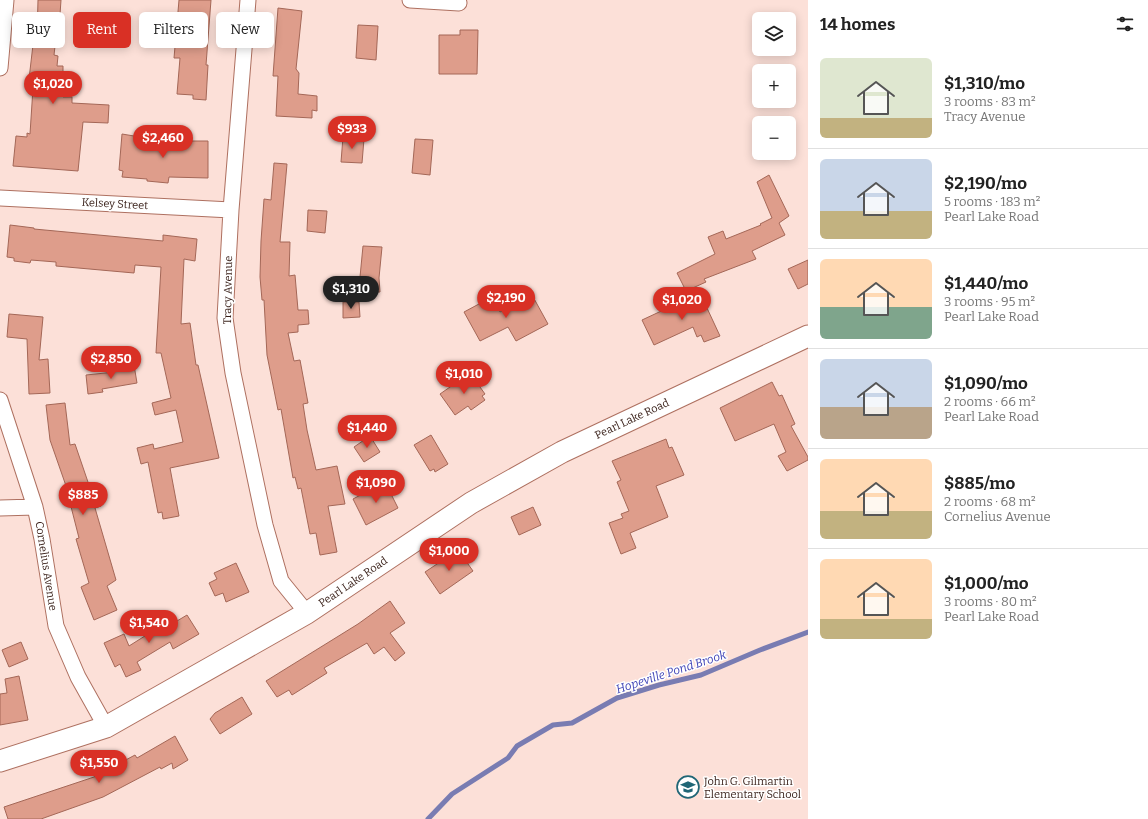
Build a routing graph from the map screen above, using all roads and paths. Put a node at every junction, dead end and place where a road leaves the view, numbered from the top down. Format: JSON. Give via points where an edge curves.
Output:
{"nodes":[{"id":1,"x":6,"y":0,"type":"edge"},
{"id":2,"x":248,"y":0,"type":"edge"},
{"id":3,"x":410,"y":0,"type":"edge"},
{"id":4,"x":459,"y":3,"type":"dead end"},
{"id":5,"x":0,"y":68,"type":"edge"},
{"id":6,"x":0,"y":198,"type":"edge"},
{"id":7,"x":231,"y":210,"type":"junction"},
{"id":8,"x":808,"y":336,"type":"edge"},
{"id":9,"x":0,"y":400,"type":"edge"},
{"id":10,"x":35,"y":507,"type":"junction"},
{"id":11,"x":0,"y":508,"type":"edge"},
{"id":12,"x":307,"y":613,"type":"junction"},
{"id":13,"x":106,"y":727,"type":"junction"},
{"id":14,"x":0,"y":761,"type":"edge"}],
"edges":[{"from":1,"to":5,"type":"street"},
{"from":2,"to":7,"type":"street","name":"Tracy Avenue"},
{"from":3,"to":4,"type":"street"},
{"from":6,"to":7,"type":"street","name":"Kelsey Street"},
{"from":7,"to":12,"type":"street","name":"Tracy Avenue","via":[[225,318],[233,373],[265,525],[281,581]]},
{"from":8,"to":12,"type":"main road","name":"Pearl Lake Road","via":[[562,452],[470,502]]},
{"from":9,"to":10,"type":"street","name":"Cornelius Avenue"},
{"from":10,"to":11,"type":"street"},
{"from":10,"to":13,"type":"street","name":"Cornelius Avenue","via":[[56,626],[78,676]]},
{"from":12,"to":13,"type":"main road","name":"Pearl Lake Road"},
{"from":13,"to":14,"type":"main road","name":"Pearl Lake Road"}]}
